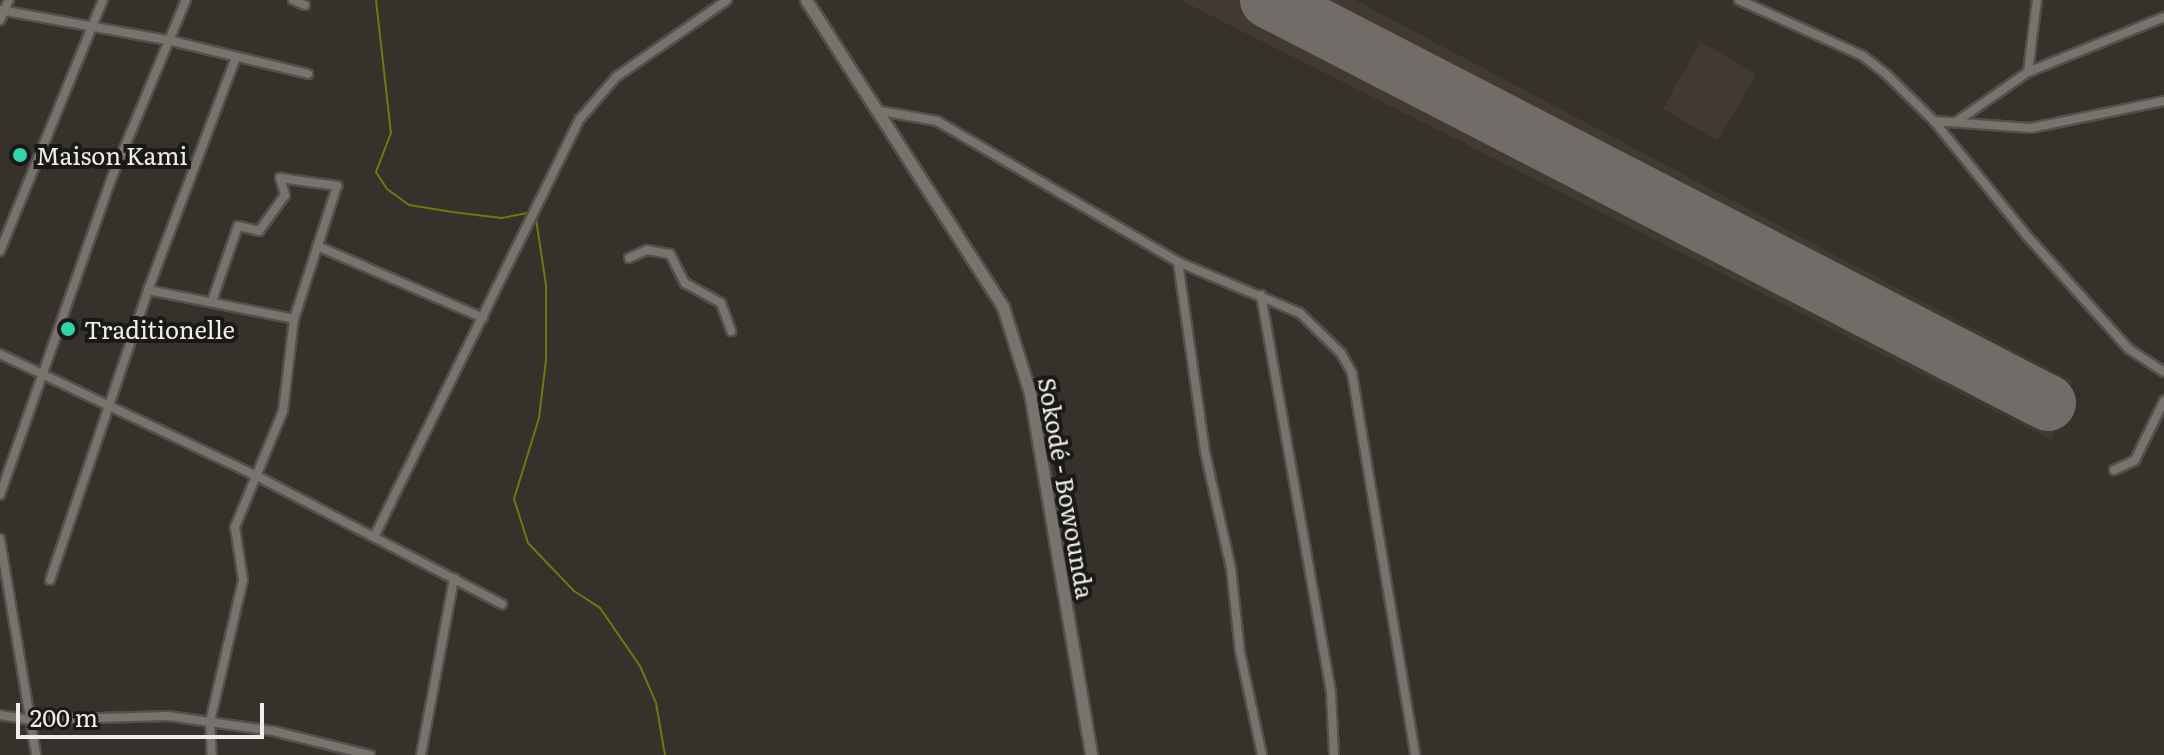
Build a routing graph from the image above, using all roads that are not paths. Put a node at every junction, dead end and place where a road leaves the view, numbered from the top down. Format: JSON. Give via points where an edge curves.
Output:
{"nodes":[{"id":1,"x":9,"y":0,"type":"edge"},
{"id":2,"x":103,"y":0,"type":"edge"},
{"id":3,"x":186,"y":0,"type":"edge"},
{"id":4,"x":293,"y":0,"type":"edge"},
{"id":5,"x":727,"y":0,"type":"edge"},
{"id":6,"x":806,"y":0,"type":"edge"},
{"id":7,"x":1739,"y":0,"type":"edge"},
{"id":8,"x":2037,"y":0,"type":"edge"},
{"id":9,"x":305,"y":5,"type":"dead end"},
{"id":10,"x":2,"y":10,"type":"edge"},
{"id":11,"x":2164,"y":17,"type":"edge"},
{"id":12,"x":0,"y":20,"type":"edge"},
{"id":13,"x":92,"y":27,"type":"junction"},
{"id":14,"x":172,"y":41,"type":"junction"},
{"id":15,"x":236,"y":57,"type":"junction"},
{"id":16,"x":2028,"y":72,"type":"junction"},
{"id":17,"x":308,"y":74,"type":"dead end"},
{"id":18,"x":2164,"y":101,"type":"edge"},
{"id":19,"x":880,"y":111,"type":"junction"},
{"id":20,"x":1934,"y":121,"type":"junction"},
{"id":21,"x":1956,"y":122,"type":"junction"},
{"id":22,"x":317,"y":246,"type":"junction"},
{"id":23,"x":0,"y":251,"type":"edge"},
{"id":24,"x":629,"y":258,"type":"dead end"},
{"id":25,"x":1178,"y":262,"type":"junction"},
{"id":26,"x":148,"y":290,"type":"junction"},
{"id":27,"x":1261,"y":295,"type":"junction"},
{"id":28,"x":212,"y":301,"type":"junction"},
{"id":29,"x":483,"y":318,"type":"junction"},
{"id":30,"x":294,"y":319,"type":"junction"},
{"id":31,"x":731,"y":331,"type":"dead end"},
{"id":32,"x":0,"y":354,"type":"edge"},
{"id":33,"x":2164,"y":372,"type":"edge"},
{"id":34,"x":42,"y":373,"type":"junction"},
{"id":35,"x":2164,"y":401,"type":"edge"},
{"id":36,"x":111,"y":406,"type":"junction"},
{"id":37,"x":2114,"y":470,"type":"dead end"},
{"id":38,"x":253,"y":474,"type":"junction"},
{"id":39,"x":0,"y":495,"type":"edge"},
{"id":40,"x":374,"y":537,"type":"junction"},
{"id":41,"x":0,"y":539,"type":"edge"},
{"id":42,"x":454,"y":578,"type":"junction"},
{"id":43,"x":50,"y":580,"type":"dead end"},
{"id":44,"x":502,"y":604,"type":"dead end"},
{"id":45,"x":0,"y":715,"type":"edge"},
{"id":46,"x":30,"y":720,"type":"junction"},
{"id":47,"x":210,"y":722,"type":"junction"},
{"id":48,"x":36,"y":755,"type":"edge"},
{"id":49,"x":212,"y":755,"type":"edge"},
{"id":50,"x":370,"y":755,"type":"edge"},
{"id":51,"x":421,"y":755,"type":"edge"},
{"id":52,"x":1091,"y":755,"type":"edge"},
{"id":53,"x":1262,"y":755,"type":"edge"},
{"id":54,"x":1334,"y":755,"type":"edge"},
{"id":55,"x":1415,"y":755,"type":"edge"}],
"edges":[{"from":1,"to":10,"type":"street"},
{"from":2,"to":13,"type":"street"},
{"from":3,"to":14,"type":"street"},
{"from":4,"to":9,"type":"street"},
{"from":5,"to":29,"type":"street","via":[[616,77],[580,119]]},
{"from":6,"to":19,"type":"main road","name":"Sokodé - Bowounda"},
{"from":7,"to":20,"type":"street","via":[[1863,56]]},
{"from":8,"to":16,"type":"street"},
{"from":10,"to":12,"type":"street"},
{"from":10,"to":13,"type":"street"},
{"from":11,"to":16,"type":"street"},
{"from":13,"to":14,"type":"street"},
{"from":13,"to":23,"type":"street"},
{"from":14,"to":15,"type":"street"},
{"from":14,"to":34,"type":"street","via":[[113,175]]},
{"from":15,"to":17,"type":"street"},
{"from":15,"to":26,"type":"street"},
{"from":16,"to":21,"type":"street"},
{"from":18,"to":21,"type":"street","via":[[2031,128]]},
{"from":19,"to":25,"type":"street","via":[[937,121]]},
{"from":19,"to":52,"type":"main road","name":"Sokodé - Bowounda","via":[[1003,307],[1030,393]]},
{"from":20,"to":21,"type":"street"},
{"from":20,"to":33,"type":"street","via":[[2129,349]]},
{"from":22,"to":28,"type":"street","via":[[337,186],[280,178],[285,195],[259,231],[238,226]]},
{"from":22,"to":29,"type":"street"},
{"from":22,"to":30,"type":"street"},
{"from":24,"to":31,"type":"street","via":[[647,250],[670,254],[685,283],[721,303]]},
{"from":25,"to":27,"type":"street"},
{"from":25,"to":53,"type":"street","via":[[1205,452],[1231,568],[1240,652]]},
{"from":26,"to":28,"type":"street"},
{"from":26,"to":36,"type":"street"},
{"from":27,"to":54,"type":"street","via":[[1331,693]]},
{"from":27,"to":55,"type":"street","via":[[1300,313],[1341,353],[1352,373]]},
{"from":28,"to":30,"type":"street"},
{"from":29,"to":40,"type":"street"},
{"from":30,"to":38,"type":"street","via":[[283,411]]},
{"from":32,"to":34,"type":"street"},
{"from":34,"to":36,"type":"street"},
{"from":34,"to":39,"type":"street"},
{"from":35,"to":37,"type":"street","via":[[2135,460]]},
{"from":36,"to":38,"type":"street"},
{"from":36,"to":43,"type":"street"},
{"from":38,"to":40,"type":"street"},
{"from":38,"to":47,"type":"street","via":[[235,527],[243,580]]},
{"from":40,"to":42,"type":"street"},
{"from":41,"to":46,"type":"street"},
{"from":42,"to":44,"type":"street"},
{"from":42,"to":51,"type":"street"},
{"from":45,"to":46,"type":"street"},
{"from":46,"to":47,"type":"street","via":[[168,716]]},
{"from":46,"to":48,"type":"street"},
{"from":47,"to":49,"type":"street"},
{"from":47,"to":50,"type":"street"}]}
